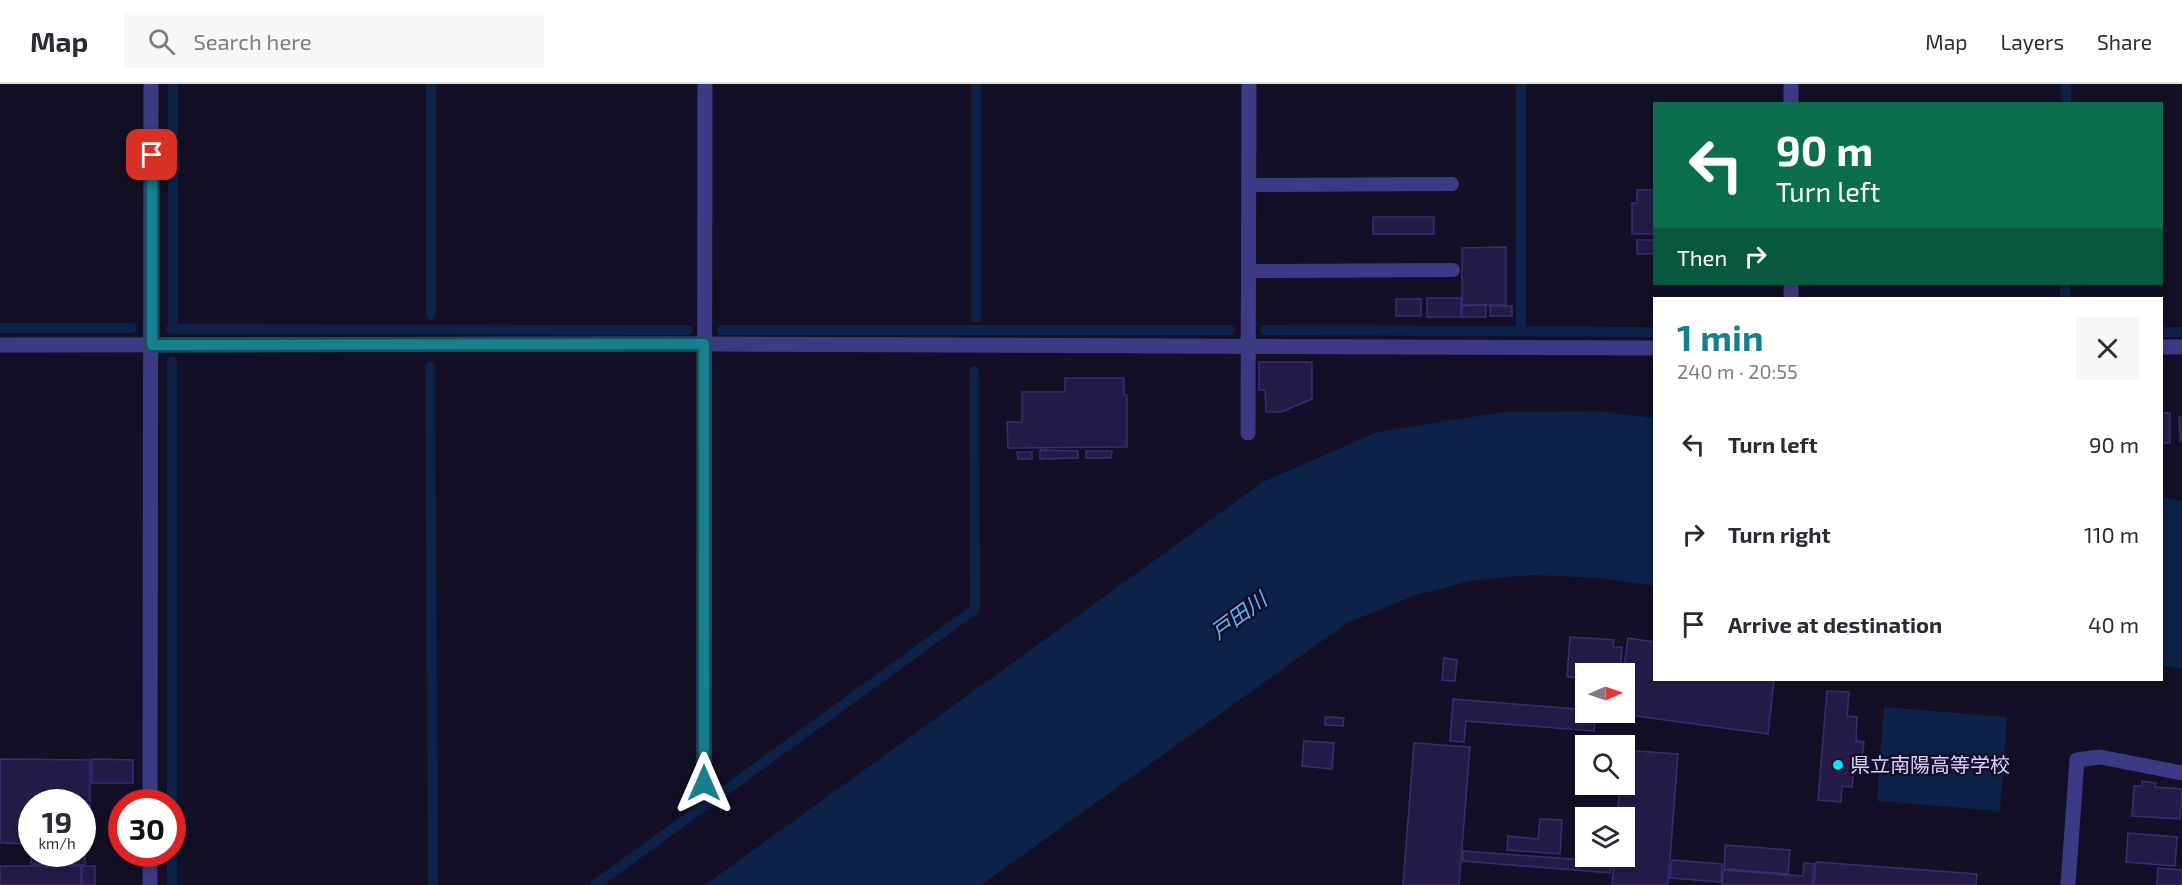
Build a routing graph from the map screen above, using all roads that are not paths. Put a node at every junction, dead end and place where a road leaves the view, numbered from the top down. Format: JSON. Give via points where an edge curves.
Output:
{"nodes":[{"id":1,"x":151,"y":84,"type":"edge"},
{"id":2,"x":705,"y":84,"type":"edge"},
{"id":3,"x":1249,"y":84,"type":"edge"},
{"id":4,"x":1791,"y":84,"type":"edge"},
{"id":5,"x":1791,"y":102,"type":"edge"},
{"id":6,"x":1452,"y":184,"type":"dead end"},
{"id":7,"x":1248,"y":185,"type":"junction"},
{"id":8,"x":1453,"y":270,"type":"dead end"},
{"id":9,"x":1248,"y":271,"type":"junction"},
{"id":10,"x":704,"y":344,"type":"junction"},
{"id":11,"x":0,"y":345,"type":"edge"},
{"id":12,"x":152,"y":345,"type":"junction"},
{"id":13,"x":1248,"y":347,"type":"junction"},
{"id":14,"x":2163,"y":347,"type":"edge"},
{"id":15,"x":2182,"y":347,"type":"edge"},
{"id":16,"x":1653,"y":348,"type":"edge"},
{"id":17,"x":1248,"y":433,"type":"dead end"},
{"id":18,"x":2182,"y":773,"type":"edge"},
{"id":19,"x":704,"y":783,"type":"dead end"},
{"id":20,"x":150,"y":789,"type":"edge"},
{"id":21,"x":150,"y":867,"type":"edge"},
{"id":22,"x":150,"y":885,"type":"edge"},
{"id":23,"x":2068,"y":885,"type":"edge"}],
"edges":[{"from":1,"to":12,"type":"street"},
{"from":2,"to":10,"type":"street"},
{"from":3,"to":7,"type":"street"},
{"from":4,"to":5,"type":"street"},
{"from":6,"to":7,"type":"lane"},
{"from":7,"to":9,"type":"street"},
{"from":8,"to":9,"type":"lane"},
{"from":9,"to":13,"type":"street"},
{"from":10,"to":12,"type":"street"},
{"from":10,"to":13,"type":"street"},
{"from":10,"to":19,"type":"street"},
{"from":11,"to":12,"type":"street"},
{"from":12,"to":20,"type":"street"},
{"from":13,"to":16,"type":"street"},
{"from":13,"to":17,"type":"street"},
{"from":14,"to":15,"type":"street"},
{"from":18,"to":23,"type":"street","via":[[2100,757],[2077,760]]},
{"from":21,"to":22,"type":"street"}]}
